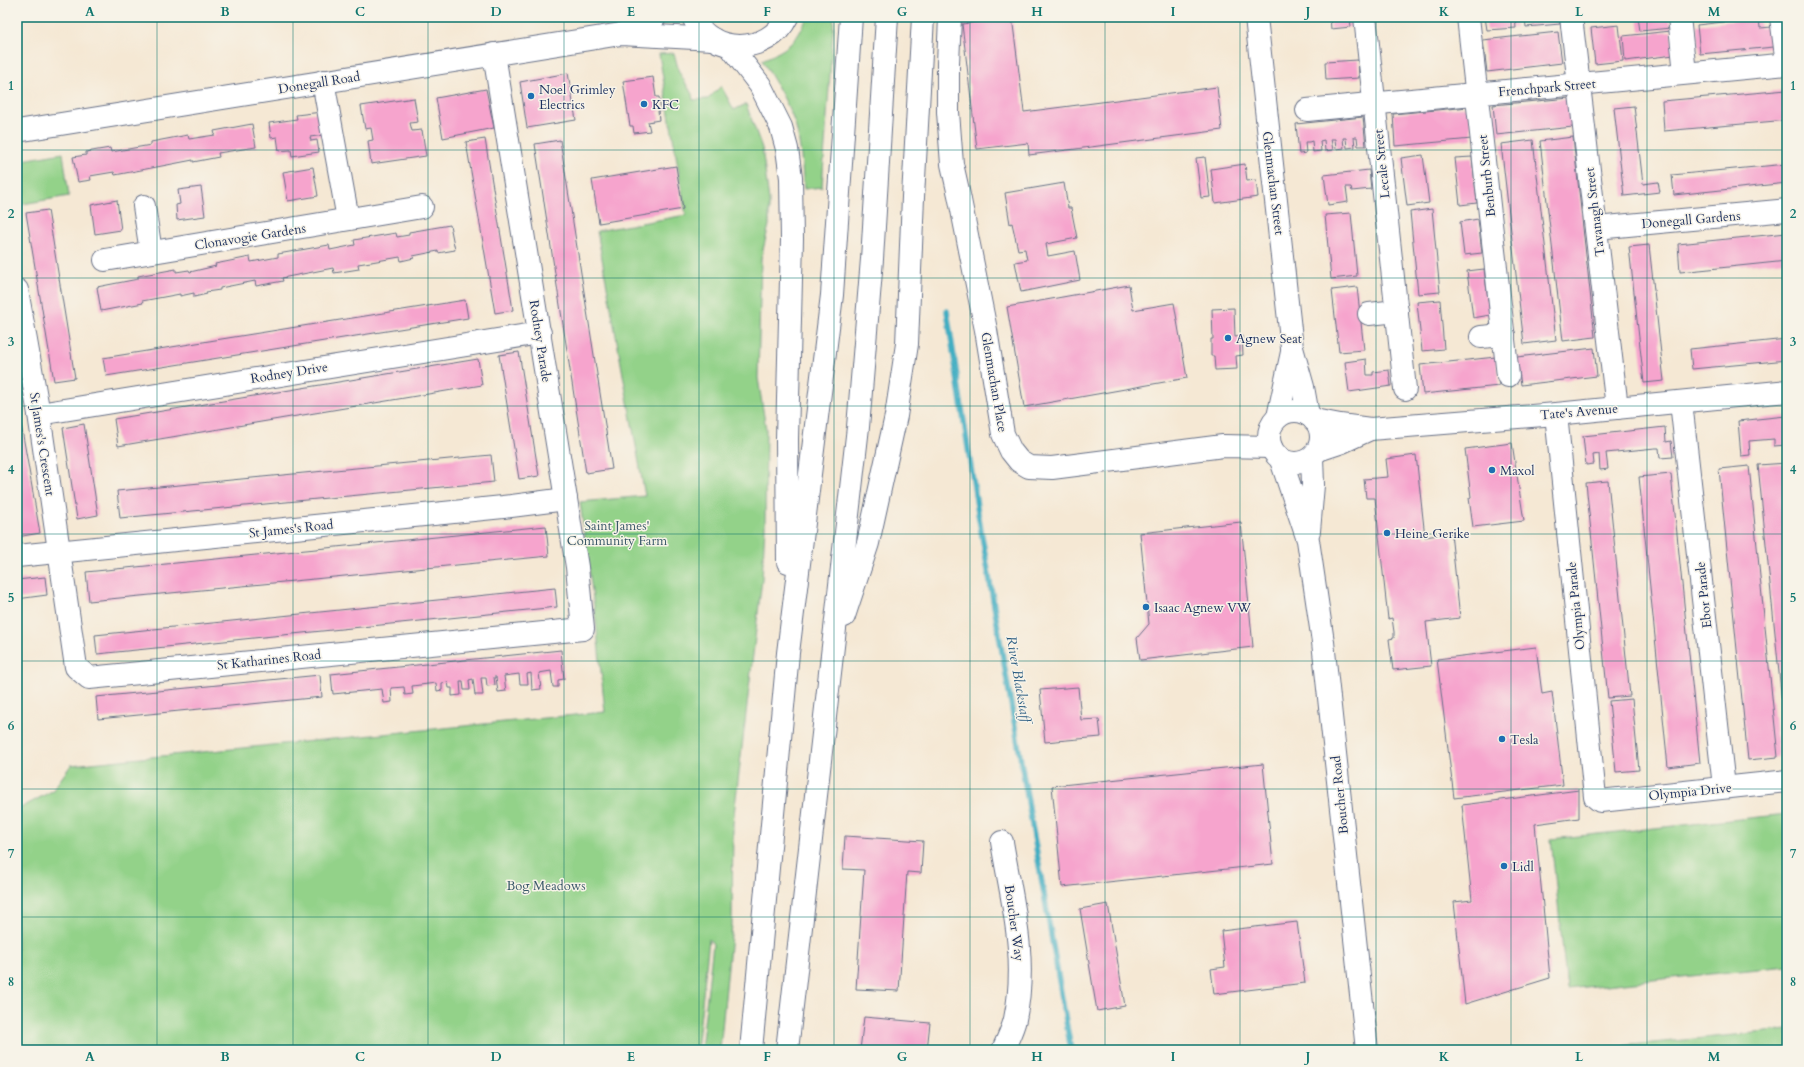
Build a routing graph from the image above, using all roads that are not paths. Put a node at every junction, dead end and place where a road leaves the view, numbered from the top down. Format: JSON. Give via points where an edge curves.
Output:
{"nodes":[{"id":1,"x":655,"y":17,"type":"edge"},
{"id":2,"x":693,"y":17,"type":"edge"},
{"id":3,"x":787,"y":17,"type":"edge"},
{"id":4,"x":851,"y":17,"type":"edge"},
{"id":5,"x":887,"y":17,"type":"edge"},
{"id":6,"x":923,"y":17,"type":"edge"},
{"id":7,"x":950,"y":17,"type":"edge"},
{"id":8,"x":1256,"y":17,"type":"edge"},
{"id":9,"x":1366,"y":17,"type":"edge"},
{"id":10,"x":1468,"y":17,"type":"edge"},
{"id":11,"x":1571,"y":17,"type":"edge"},
{"id":12,"x":1679,"y":17,"type":"edge"},
{"id":13,"x":1781,"y":17,"type":"edge"},
{"id":14,"x":621,"y":34,"type":"junction"},
{"id":15,"x":721,"y":42,"type":"junction"},
{"id":16,"x":494,"y":54,"type":"junction"},
{"id":17,"x":1787,"y":64,"type":"edge"},
{"id":18,"x":1685,"y":74,"type":"junction"},
{"id":19,"x":323,"y":81,"type":"junction"},
{"id":20,"x":1579,"y":84,"type":"junction"},
{"id":21,"x":1476,"y":93,"type":"junction"},
{"id":22,"x":1375,"y":103,"type":"junction"},
{"id":23,"x":1307,"y":110,"type":"dead end"},
{"id":24,"x":17,"y":131,"type":"edge"},
{"id":25,"x":144,"y":206,"type":"dead end"},
{"id":26,"x":422,"y":207,"type":"dead end"},
{"id":27,"x":1787,"y":210,"type":"edge"},
{"id":28,"x":348,"y":219,"type":"junction"},
{"id":29,"x":1596,"y":228,"type":"junction"},
{"id":30,"x":151,"y":252,"type":"junction"},
{"id":31,"x":105,"y":260,"type":"dead end"},
{"id":32,"x":17,"y":290,"type":"edge"},
{"id":33,"x":1397,"y":310,"type":"junction"},
{"id":34,"x":1370,"y":314,"type":"dead end"},
{"id":35,"x":540,"y":333,"type":"junction"},
{"id":36,"x":1504,"y":335,"type":"junction"},
{"id":37,"x":1481,"y":337,"type":"dead end"},
{"id":38,"x":1292,"y":348,"type":"junction"},
{"id":39,"x":1508,"y":376,"type":"dead end"},
{"id":40,"x":1405,"y":389,"type":"dead end"},
{"id":41,"x":1787,"y":391,"type":"edge"},
{"id":42,"x":1683,"y":402,"type":"junction"},
{"id":43,"x":1617,"y":408,"type":"junction"},
{"id":44,"x":39,"y":414,"type":"junction"},
{"id":45,"x":1556,"y":414,"type":"junction"},
{"id":46,"x":1311,"y":417,"type":"junction"},
{"id":47,"x":1275,"y":421,"type":"junction"},
{"id":48,"x":1370,"y":429,"type":"junction"},
{"id":49,"x":1226,"y":446,"type":"junction"},
{"id":50,"x":1276,"y":454,"type":"junction"},
{"id":51,"x":1315,"y":454,"type":"junction"},
{"id":52,"x":566,"y":499,"type":"junction"},
{"id":53,"x":1308,"y":540,"type":"junction"},
{"id":54,"x":59,"y":551,"type":"junction"},
{"id":55,"x":17,"y":556,"type":"edge"},
{"id":56,"x":583,"y":629,"type":"joint"},
{"id":57,"x":832,"y":647,"type":"junction"},
{"id":58,"x":788,"y":653,"type":"junction"},
{"id":59,"x":1787,"y":781,"type":"edge"},
{"id":60,"x":1724,"y":787,"type":"junction"},
{"id":61,"x":1595,"y":797,"type":"joint"},
{"id":62,"x":1002,"y":842,"type":"dead end"},
{"id":63,"x":751,"y":1050,"type":"edge"},
{"id":64,"x":787,"y":1050,"type":"edge"},
{"id":65,"x":1003,"y":1050,"type":"edge"},
{"id":66,"x":1367,"y":1050,"type":"edge"}],
"edges":[{"from":1,"to":14,"type":"main road","name":"Donegall Road"},
{"from":2,"to":15,"type":"main road","via":[[703,31]]},
{"from":3,"to":15,"type":"main road","name":"Donegall Road","via":[[776,32],[762,42],[748,46]]},
{"from":4,"to":58,"type":"main road","via":[[832,295]]},
{"from":5,"to":57,"type":"main road","via":[[861,389]]},
{"from":6,"to":57,"type":"main road","via":[[907,344],[896,416],[868,543]]},
{"from":7,"to":49,"type":"main road","name":"Glenmachan Place","via":[[948,104],[952,164],[986,330],[1003,434],[1011,451],[1019,461],[1029,467],[1052,468]]},
{"from":8,"to":38,"type":"main road","name":"Glenmachan Street"},
{"from":9,"to":22,"type":"main road","name":"Lecale Street"},
{"from":10,"to":21,"type":"main road","name":"Benburb Street"},
{"from":11,"to":20,"type":"main road","name":"Tavanagh Street"},
{"from":12,"to":18,"type":"main road"},
{"from":13,"to":17,"type":"main road"},
{"from":14,"to":15,"type":"main road","name":"Donegall Road"},
{"from":14,"to":16,"type":"main road","name":"Donegall Road"},
{"from":15,"to":58,"type":"main road","via":[[760,86],[781,126],[791,178],[787,439]]},
{"from":16,"to":19,"type":"main road","name":"Donegall Road"},
{"from":16,"to":35,"type":"main road","name":"Rodney Parade"},
{"from":17,"to":18,"type":"main road","name":"Frenchpark Street"},
{"from":18,"to":20,"type":"main road","name":"Frenchpark Street"},
{"from":19,"to":24,"type":"main road","name":"Donegall Road"},
{"from":19,"to":28,"type":"main road"},
{"from":20,"to":21,"type":"main road","name":"Frenchpark Street"},
{"from":20,"to":29,"type":"main road","name":"Tavanagh Street"},
{"from":21,"to":22,"type":"main road","name":"Frenchpark Street"},
{"from":21,"to":36,"type":"main road","name":"Benburb Street"},
{"from":22,"to":23,"type":"main road","name":"Frenchpark Street"},
{"from":22,"to":33,"type":"main road","name":"Lecale Street"},
{"from":25,"to":30,"type":"main road"},
{"from":26,"to":28,"type":"main road","name":"Clonavogie Gardens"},
{"from":27,"to":29,"type":"main road","name":"Donegall Gardens"},
{"from":28,"to":30,"type":"main road","name":"Clonavogie Gardens"},
{"from":29,"to":43,"type":"main road","name":"Tavanagh Street"},
{"from":30,"to":31,"type":"main road","name":"Clonavogie Gardens"},
{"from":32,"to":44,"type":"main road","name":"St James's Crescent"},
{"from":33,"to":34,"type":"main road"},
{"from":33,"to":40,"type":"main road","name":"Lecale Street"},
{"from":35,"to":44,"type":"main road","name":"Rodney Drive"},
{"from":35,"to":52,"type":"main road","name":"Rodney Parade"},
{"from":36,"to":37,"type":"main road"},
{"from":36,"to":39,"type":"main road","name":"Benburb Street"},
{"from":38,"to":46,"type":"main road","name":"Glenmachan Street"},
{"from":38,"to":47,"type":"main road","name":"Glenmachan Street"},
{"from":41,"to":42,"type":"main road","name":"Tate's Avenue"},
{"from":42,"to":43,"type":"main road","name":"Tate's Avenue"},
{"from":42,"to":60,"type":"main road","name":"Ebor Parade"},
{"from":43,"to":45,"type":"main road","name":"Tate's Avenue"},
{"from":44,"to":54,"type":"main road","name":"St James's Crescent"},
{"from":45,"to":48,"type":"main road","name":"Tate's Avenue"},
{"from":45,"to":61,"type":"main road","name":"Olympia Parade"},
{"from":46,"to":47,"type":"main road","via":[[1292,411]]},
{"from":46,"to":48,"type":"main road","name":"Tate's Avenue","via":[[1340,426]]},
{"from":46,"to":51,"type":"main road","via":[[1321,434],[1321,443]]},
{"from":47,"to":49,"type":"main road"},
{"from":47,"to":50,"type":"main road","via":[[1269,431]]},
{"from":48,"to":51,"type":"main road","name":"Tate's Avenue"},
{"from":49,"to":50,"type":"main road"},
{"from":50,"to":51,"type":"main road","via":[[1289,463],[1298,463]]},
{"from":50,"to":53,"type":"main road","name":"Boucher Road"},
{"from":51,"to":53,"type":"main road","name":"Boucher Road"},
{"from":52,"to":54,"type":"main road","name":"St James's Road"},
{"from":52,"to":56,"type":"main road","name":"Rodney Parade","via":[[577,567]]},
{"from":53,"to":66,"type":"main road","name":"Boucher Road","via":[[1323,642]]},
{"from":54,"to":55,"type":"main road","name":"St James's Road"},
{"from":54,"to":56,"type":"main road","name":"St Katharines Road","via":[[76,667],[89,678]]},
{"from":57,"to":64,"type":"main road"},
{"from":58,"to":63,"type":"main road"},
{"from":59,"to":60,"type":"main road","name":"Olympia Drive"},
{"from":60,"to":61,"type":"main road","name":"Olympia Drive","via":[[1600,801]]},
{"from":62,"to":65,"type":"main road","name":"Boucher Way","via":[[1020,946],[1021,982],[1015,1020]]}]}
